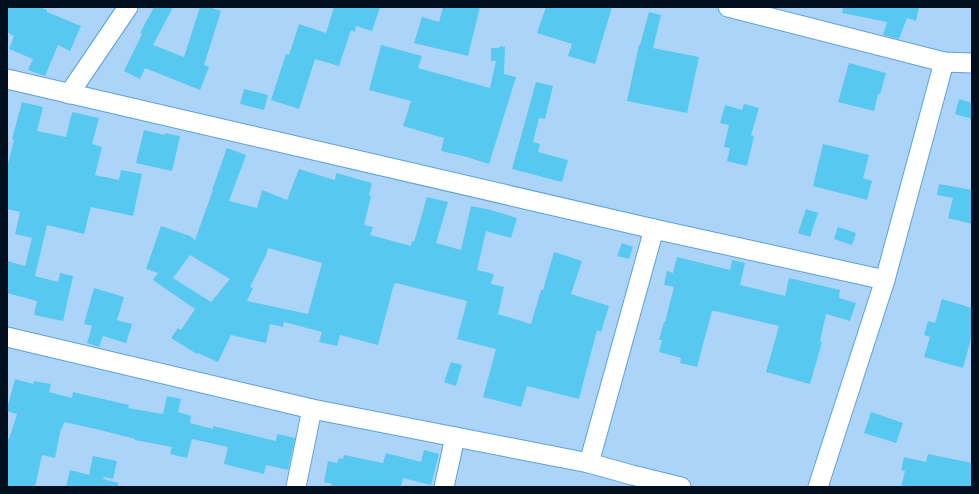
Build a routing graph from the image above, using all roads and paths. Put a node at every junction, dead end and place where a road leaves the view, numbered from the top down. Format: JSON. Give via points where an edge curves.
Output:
{"nodes":[{"id":1,"x":128,"y":7,"type":"edge"},
{"id":2,"x":728,"y":7,"type":"edge"},
{"id":3,"x":944,"y":62,"type":"junction"},
{"id":4,"x":972,"y":63,"type":"edge"},
{"id":5,"x":7,"y":79,"type":"edge"},
{"id":6,"x":69,"y":94,"type":"junction"},
{"id":7,"x":654,"y":229,"type":"junction"},
{"id":8,"x":885,"y":280,"type":"junction"},
{"id":9,"x":7,"y":337,"type":"edge"},
{"id":10,"x":312,"y":409,"type":"junction"},
{"id":11,"x":454,"y":437,"type":"junction"},
{"id":12,"x":589,"y":463,"type":"junction"},
{"id":13,"x":631,"y":481,"type":"edge"},
{"id":14,"x":296,"y":487,"type":"edge"},
{"id":15,"x":444,"y":487,"type":"edge"},
{"id":16,"x":681,"y":487,"type":"edge"},
{"id":17,"x":818,"y":487,"type":"edge"}],
"edges":[{"from":1,"to":6,"type":"street"},
{"from":2,"to":3,"type":"street"},
{"from":3,"to":4,"type":"street"},
{"from":3,"to":8,"type":"street"},
{"from":5,"to":6,"type":"street"},
{"from":6,"to":7,"type":"street"},
{"from":7,"to":8,"type":"street"},
{"from":7,"to":12,"type":"street"},
{"from":8,"to":17,"type":"street"},
{"from":9,"to":10,"type":"street"},
{"from":10,"to":11,"type":"street"},
{"from":10,"to":14,"type":"street"},
{"from":11,"to":12,"type":"street"},
{"from":11,"to":15,"type":"street"},
{"from":12,"to":13,"type":"street"},
{"from":13,"to":16,"type":"street"}]}
